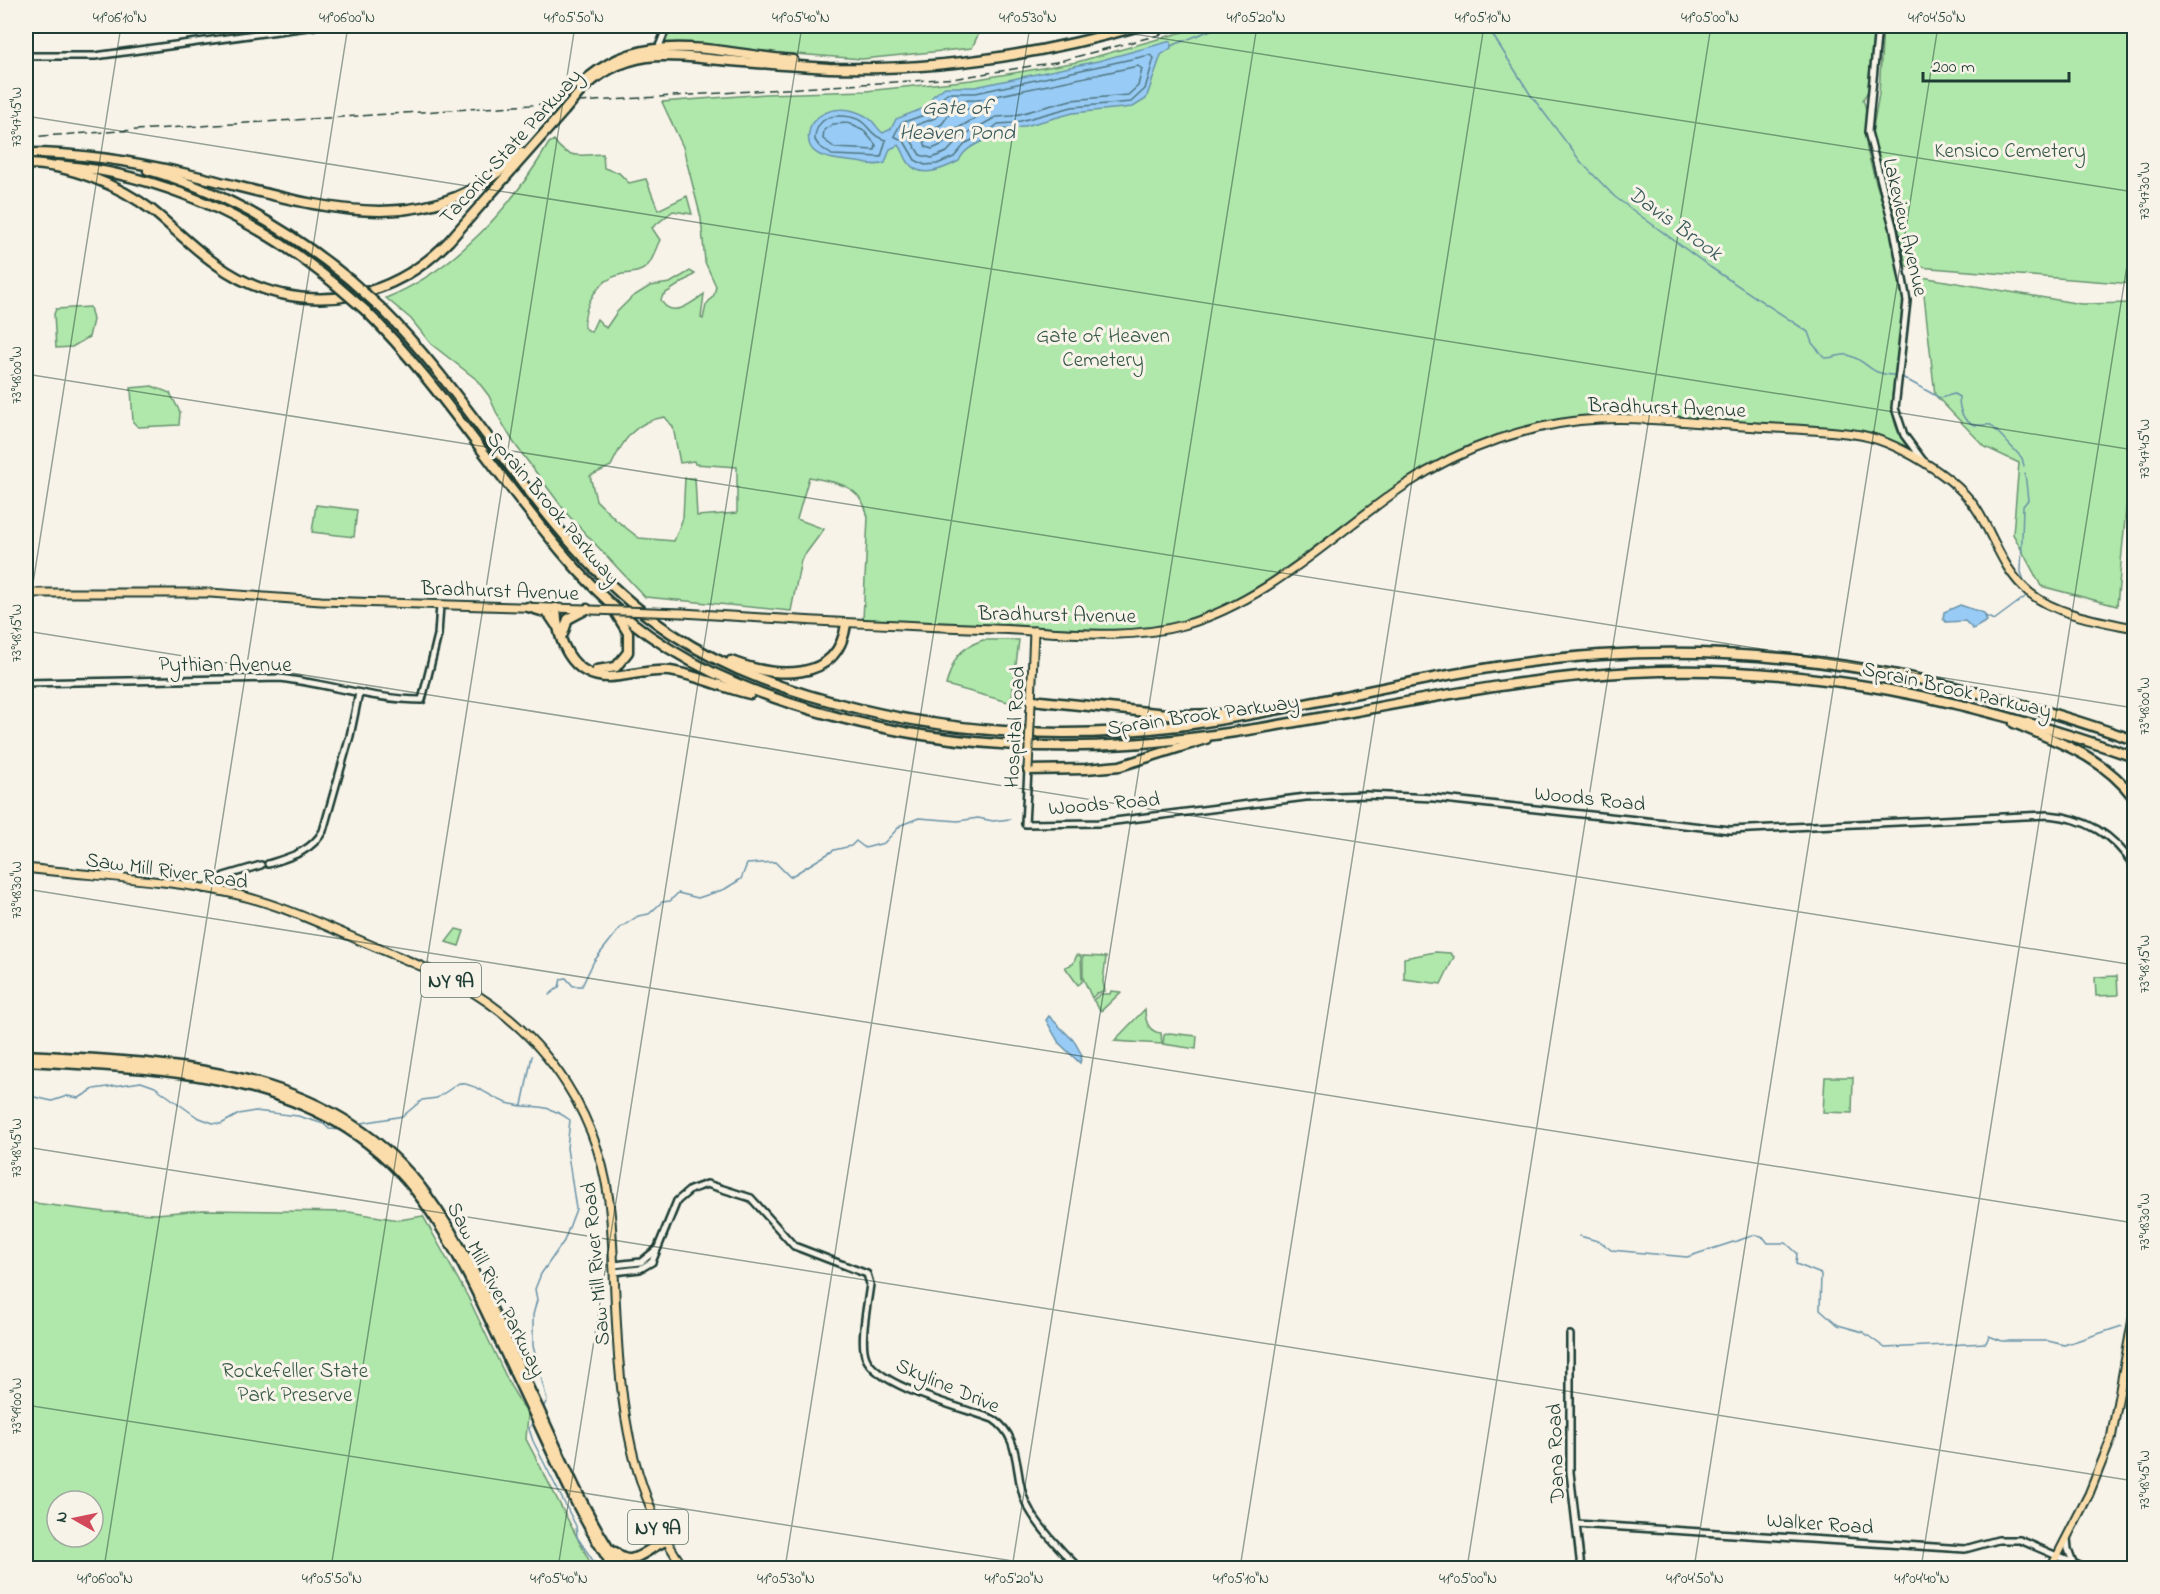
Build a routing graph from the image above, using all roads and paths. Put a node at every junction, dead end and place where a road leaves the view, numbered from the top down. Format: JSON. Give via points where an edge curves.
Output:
{"nodes":[{"id":1,"x":315,"y":26,"type":"edge"},
{"id":2,"x":667,"y":26,"type":"edge"},
{"id":3,"x":1120,"y":26,"type":"edge"},
{"id":4,"x":1140,"y":26,"type":"edge"},
{"id":5,"x":1878,"y":26,"type":"edge"},
{"id":6,"x":658,"y":48,"type":"junction"},
{"id":7,"x":26,"y":56,"type":"edge"},
{"id":8,"x":653,"y":57,"type":"junction"},
{"id":9,"x":576,"y":93,"type":"junction"},
{"id":10,"x":561,"y":111,"type":"junction"},
{"id":11,"x":26,"y":153,"type":"edge"},
{"id":12,"x":47,"y":154,"type":"junction"},
{"id":13,"x":26,"y":164,"type":"edge"},
{"id":14,"x":38,"y":164,"type":"junction"},
{"id":15,"x":1925,"y":464,"type":"junction"},
{"id":16,"x":26,"y":593,"type":"edge"},
{"id":17,"x":604,"y":598,"type":"junction"},
{"id":18,"x":440,"y":604,"type":"junction"},
{"id":19,"x":528,"y":607,"type":"junction"},
{"id":20,"x":559,"y":608,"type":"junction"},
{"id":21,"x":589,"y":609,"type":"junction"},
{"id":22,"x":846,"y":624,"type":"junction"},
{"id":23,"x":2134,"y":628,"type":"edge"},
{"id":24,"x":1034,"y":631,"type":"junction"},
{"id":25,"x":560,"y":632,"type":"junction"},
{"id":26,"x":696,"y":649,"type":"junction"},
{"id":27,"x":26,"y":683,"type":"edge"},
{"id":28,"x":359,"y":693,"type":"junction"},
{"id":29,"x":781,"y":701,"type":"junction"},
{"id":30,"x":1031,"y":701,"type":"junction"},
{"id":31,"x":1977,"y":708,"type":"junction"},
{"id":32,"x":1250,"y":712,"type":"junction"},
{"id":33,"x":1235,"y":730,"type":"junction"},
{"id":34,"x":2134,"y":740,"type":"edge"},
{"id":35,"x":2134,"y":757,"type":"edge"},
{"id":36,"x":1028,"y":769,"type":"junction"},
{"id":37,"x":2134,"y":798,"type":"edge"},
{"id":38,"x":1026,"y":824,"type":"joint"},
{"id":39,"x":2134,"y":866,"type":"edge"},
{"id":40,"x":26,"y":868,"type":"edge"},
{"id":41,"x":204,"y":889,"type":"junction"},
{"id":42,"x":26,"y":1055,"type":"edge"},
{"id":43,"x":26,"y":1061,"type":"edge"},
{"id":44,"x":351,"y":1126,"type":"junction"},
{"id":45,"x":614,"y":1269,"type":"junction"},
{"id":46,"x":2134,"y":1313,"type":"edge"},
{"id":47,"x":1570,"y":1335,"type":"dead end"},
{"id":48,"x":538,"y":1415,"type":"junction"},
{"id":49,"x":1576,"y":1524,"type":"junction"},
{"id":50,"x":599,"y":1533,"type":"junction"},
{"id":51,"x":2067,"y":1538,"type":"junction"},
{"id":52,"x":667,"y":1541,"type":"junction"},
{"id":53,"x":2057,"y":1557,"type":"junction"},
{"id":54,"x":2074,"y":1565,"type":"junction"},
{"id":55,"x":614,"y":1569,"type":"edge"},
{"id":56,"x":622,"y":1569,"type":"edge"},
{"id":57,"x":634,"y":1569,"type":"edge"},
{"id":58,"x":684,"y":1569,"type":"edge"},
{"id":59,"x":1079,"y":1569,"type":"edge"},
{"id":60,"x":1581,"y":1569,"type":"edge"},
{"id":61,"x":2051,"y":1569,"type":"edge"},
{"id":62,"x":2085,"y":1569,"type":"edge"}],
"edges":[{"from":1,"to":7,"type":"street","via":[[95,56]]},
{"from":2,"to":6,"type":"street"},
{"from":3,"to":6,"type":"highway","name":"Taconic State Parkway","via":[[1007,51],[903,62],[814,62]]},
{"from":4,"to":8,"type":"highway","name":"Taconic State Parkway","via":[[1006,56],[918,67],[821,67]]},
{"from":5,"to":15,"type":"street","name":"Lakeview Avenue","via":[[1868,132],[1894,230],[1907,301],[1895,408],[1904,435]]},
{"from":6,"to":8,"type":"street"},
{"from":6,"to":9,"type":"highway","name":"Taconic State Parkway","via":[[614,59],[591,74]]},
{"from":8,"to":9,"type":"highway","name":"Taconic State Parkway","via":[[612,68]]},
{"from":9,"to":10,"type":"highway","name":"Taconic State Parkway","bridge":true},
{"from":10,"to":12,"type":"highway","name":"Taconic State Parkway","via":[[517,157],[482,183],[442,202],[393,212],[343,210],[113,158]]},
{"from":10,"to":14,"type":"highway","name":"Taconic State Parkway","via":[[429,260],[384,286],[332,298],[289,296],[243,281],[214,263],[129,195],[88,177]]},
{"from":11,"to":12,"type":"highway","name":"Taconic State Parkway"},
{"from":12,"to":26,"type":"highway","name":"Sprain Brook Parkway","bridge":true,"via":[[135,166],[202,189],[287,233],[350,280],[426,357],[582,555],[640,610]]},
{"from":13,"to":14,"type":"highway","name":"Taconic State Parkway"},
{"from":14,"to":17,"type":"highway","name":"Sprain Brook Parkway","bridge":true,"via":[[118,173],[194,197],[267,235],[335,284],[408,357],[550,538]]},
{"from":15,"to":23,"type":"main road","name":"Bradhurst Avenue","via":[[1971,499],[2011,573],[2034,597],[2060,609]]},
{"from":15,"to":24,"type":"main road","name":"Bradhurst Avenue","via":[[1880,440],[1850,434],[1624,418],[1554,424],[1507,437],[1428,471],[1301,562],[1238,603],[1204,618],[1141,634]]},
{"from":16,"to":18,"type":"main road","name":"Bradhurst Avenue","via":[[210,593],[312,601]]},
{"from":17,"to":25,"type":"highway","via":[[629,637],[628,652],[619,665],[606,671],[588,667],[571,652]]},
{"from":17,"to":29,"type":"highway","name":"Sprain Brook Parkway","via":[[649,635],[693,662]]},
{"from":18,"to":19,"type":"main road","name":"Bradhurst Avenue"},
{"from":18,"to":28,"type":"street","name":"Pythian Avenue","via":[[438,635],[422,700]]},
{"from":19,"to":20,"type":"main road","name":"Bradhurst Avenue"},
{"from":19,"to":25,"type":"highway","via":[[548,613]]},
{"from":20,"to":21,"type":"main road","name":"Bradhurst Avenue"},
{"from":20,"to":25,"type":"highway"},
{"from":21,"to":22,"type":"main road","name":"Bradhurst Avenue","bridge":true},
{"from":21,"to":25,"type":"highway","via":[[566,620]]},
{"from":22,"to":24,"type":"main road","name":"Bradhurst Avenue"},
{"from":22,"to":26,"type":"highway","via":[[835,655],[806,670],[759,670]]},
{"from":24,"to":30,"type":"main road","name":"Hospital Road"},
{"from":25,"to":29,"type":"highway","via":[[562,645],[571,658],[593,674],[670,671]]},
{"from":26,"to":32,"type":"highway","name":"Sprain Brook Parkway","via":[[751,675],[816,697],[961,727],[1098,732],[1184,725]]},
{"from":27,"to":28,"type":"street","name":"Pythian Avenue","via":[[260,677],[310,681]]},
{"from":28,"to":41,"type":"street","via":[[319,838],[299,854],[224,876]]},
{"from":29,"to":33,"type":"highway","name":"Sprain Brook Parkway","via":[[902,732],[1005,745],[1126,744]]},
{"from":30,"to":32,"type":"highway","via":[[1176,715]]},
{"from":30,"to":36,"type":"main road","name":"Hospital Road","bridge":true},
{"from":31,"to":33,"type":"highway","name":"Sprain Brook Parkway","via":[[1809,677],[1654,671],[1533,681]]},
{"from":31,"to":35,"type":"highway","name":"Sprain Brook Parkway"},
{"from":31,"to":37,"type":"highway","via":[[2083,753],[2112,773]]},
{"from":32,"to":34,"type":"highway","name":"Sprain Brook Parkway","via":[[1514,664],[1600,655],[1704,653],[1806,660],[1908,675],[1999,697]]},
{"from":33,"to":36,"type":"highway","via":[[1120,766]]},
{"from":36,"to":38,"type":"street","name":"Hospital Road"},
{"from":38,"to":39,"type":"street","name":"Woods Road","via":[[1099,823],[1306,797],[1366,795],[1434,798],[1730,830],[2048,815],[2070,817],[2102,831]]},
{"from":40,"to":41,"type":"main road","name":"Saw Mill River Road","number":"NY 9A"},
{"from":41,"to":45,"type":"main road","name":"Saw Mill River Road","number":"NY 9A","via":[[289,911],[427,969],[477,995],[522,1029],[564,1079],[593,1133],[608,1188]]},
{"from":42,"to":44,"type":"highway","name":"Saw Mill River Parkway","via":[[138,1062],[217,1073],[294,1094]]},
{"from":43,"to":44,"type":"highway","name":"Saw Mill River Parkway","via":[[137,1068],[215,1079],[284,1097]]},
{"from":44,"to":48,"type":"highway","name":"Saw Mill River Parkway","via":[[404,1167],[446,1224],[472,1271]]},
{"from":45,"to":52,"type":"main road","name":"Saw Mill River Road","number":"NY 9A","via":[[627,1434],[644,1494]]},
{"from":45,"to":59,"type":"street","name":"Skyline Drive","via":[[641,1262],[657,1248],[680,1198],[694,1188],[710,1185],[751,1198],[794,1246],[867,1274],[870,1284],[864,1349],[872,1367],[895,1383],[1003,1426],[1013,1444],[1025,1502]]},
{"from":46,"to":51,"type":"main road","via":[[2111,1439]]},
{"from":47,"to":49,"type":"street","name":"Dana Road","via":[[1570,1474]]},
{"from":48,"to":50,"type":"highway","name":"Saw Mill River Parkway"},
{"from":48,"to":55,"type":"highway","name":"Saw Mill River Parkway","via":[[586,1521]]},
{"from":49,"to":53,"type":"street","name":"Walker Road","via":[[1965,1549],[2009,1539],[2031,1543]]},
{"from":49,"to":60,"type":"street","name":"Dana Road"},
{"from":50,"to":52,"type":"highway","via":[[619,1557],[627,1560]]},
{"from":50,"to":56,"type":"highway","name":"Saw Mill River Parkway"},
{"from":51,"to":53,"type":"main road"},
{"from":51,"to":54,"type":"street"},
{"from":52,"to":57,"type":"highway"},
{"from":52,"to":58,"type":"main road","name":"Saw Mill River Road","number":"NY 9A"},
{"from":53,"to":54,"type":"street","name":"Walker Road"},
{"from":53,"to":61,"type":"main road"},
{"from":54,"to":62,"type":"street","name":"Walker Road"}]}
